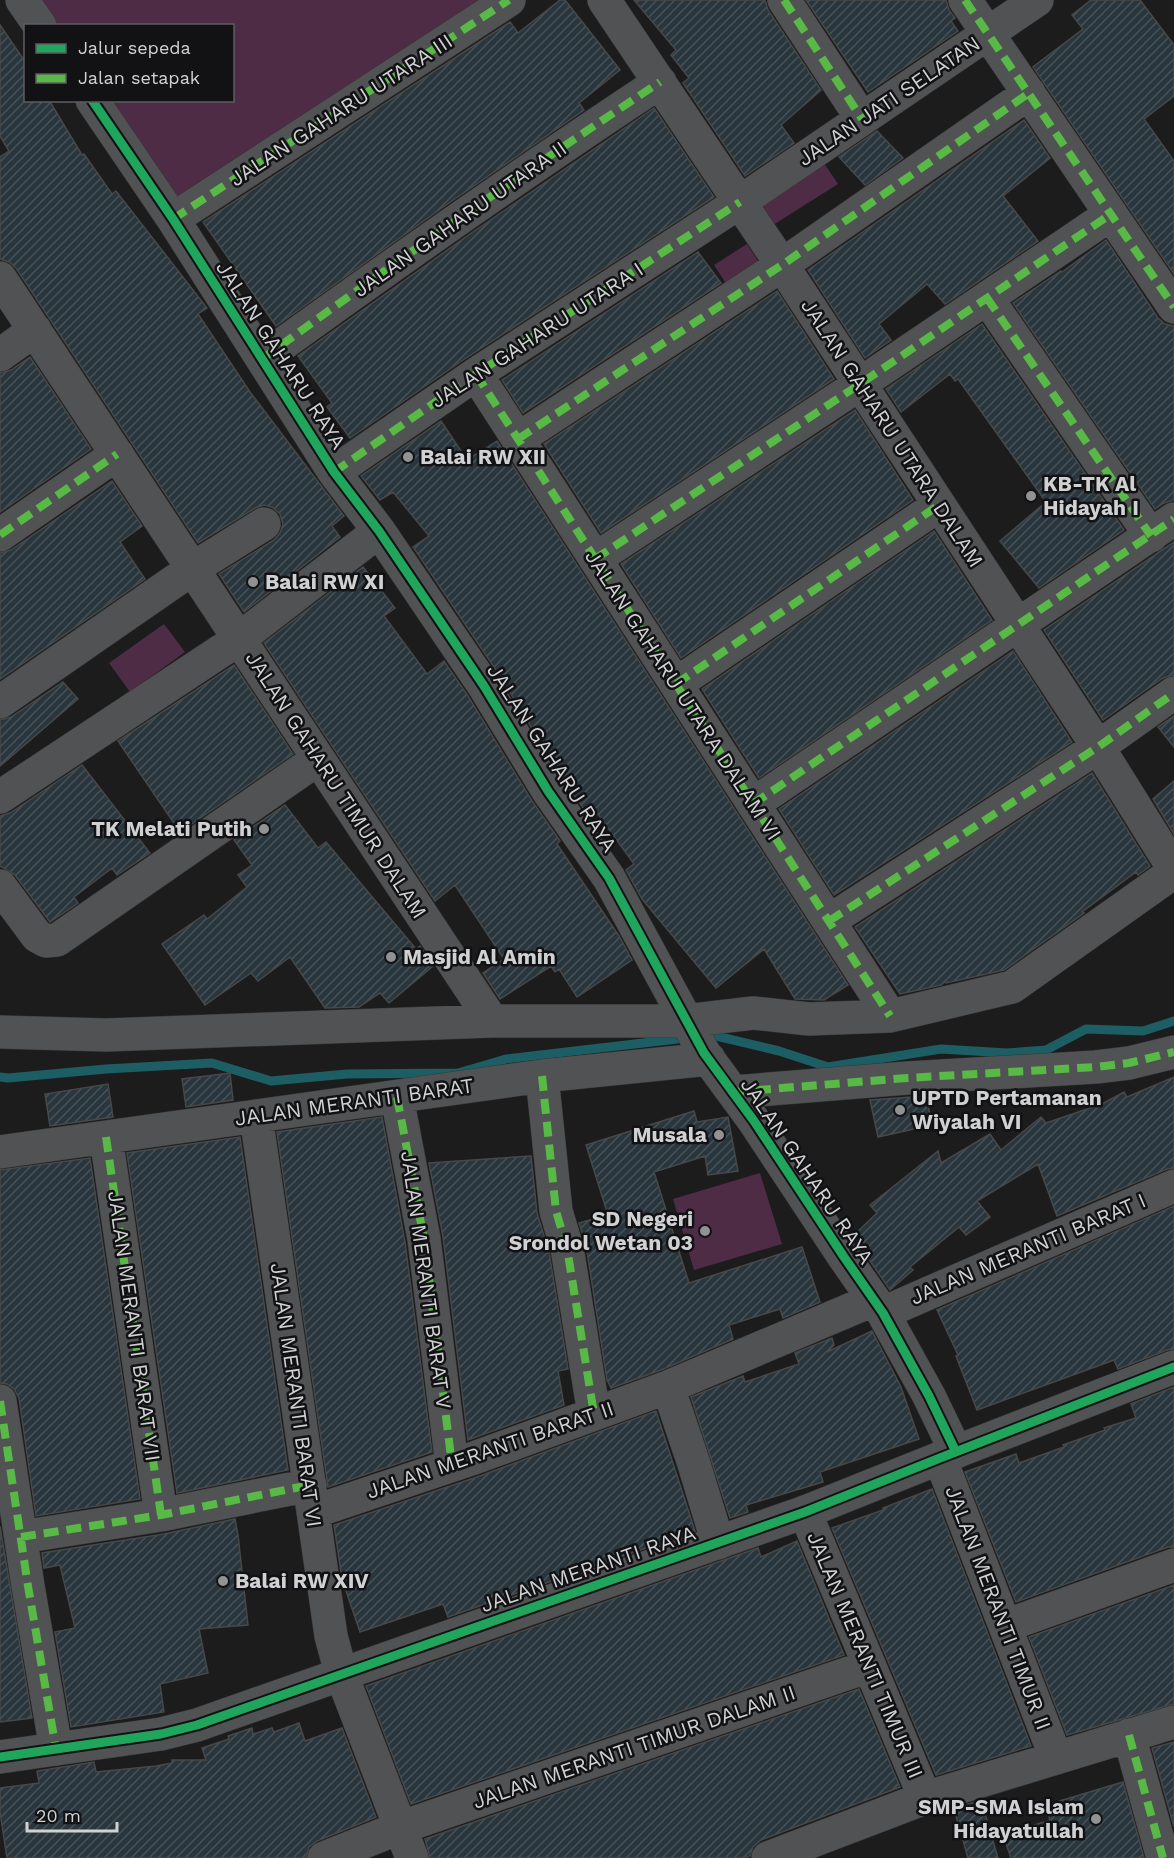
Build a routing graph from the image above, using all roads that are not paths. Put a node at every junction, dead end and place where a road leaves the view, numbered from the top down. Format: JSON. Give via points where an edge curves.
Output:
{"nodes":[{"id":1,"x":22,"y":0,"type":"edge"},
{"id":2,"x":509,"y":0,"type":"edge"},
{"id":3,"x":604,"y":0,"type":"edge"},
{"id":4,"x":784,"y":0,"type":"edge"},
{"id":5,"x":965,"y":0,"type":"edge"},
{"id":6,"x":1037,"y":0,"type":"edge"},
{"id":7,"x":39,"y":24,"type":"edge"},
{"id":8,"x":988,"y":33,"type":"junction"},
{"id":9,"x":660,"y":82,"type":"junction"},
{"id":10,"x":1029,"y":93,"type":"junction"},
{"id":11,"x":93,"y":102,"type":"edge"},
{"id":12,"x":862,"y":119,"type":"junction"},
{"id":13,"x":740,"y":202,"type":"junction"},
{"id":14,"x":1111,"y":214,"type":"junction"},
{"id":15,"x":173,"y":219,"type":"junction"},
{"id":16,"x":782,"y":265,"type":"junction"},
{"id":17,"x":0,"y":278,"type":"edge"},
{"id":18,"x":987,"y":298,"type":"junction"},
{"id":19,"x":1174,"y":308,"type":"edge"},
{"id":20,"x":35,"y":330,"type":"junction"},
{"id":21,"x":0,"y":355,"type":"edge"},
{"id":22,"x":262,"y":359,"type":"junction"},
{"id":23,"x":476,"y":374,"type":"junction"},
{"id":24,"x":860,"y":384,"type":"junction"},
{"id":25,"x":518,"y":439,"type":"junction"},
{"id":26,"x":117,"y":454,"type":"junction"},
{"id":27,"x":334,"y":472,"type":"junction"},
{"id":28,"x":939,"y":505,"type":"junction"},
{"id":29,"x":264,"y":524,"type":"dead end"},
{"id":30,"x":1162,"y":528,"type":"edge"},
{"id":31,"x":379,"y":531,"type":"junction"},
{"id":32,"x":0,"y":535,"type":"edge"},
{"id":33,"x":595,"y":559,"type":"junction"},
{"id":34,"x":192,"y":569,"type":"junction"},
{"id":35,"x":1018,"y":624,"type":"junction"},
{"id":36,"x":239,"y":639,"type":"junction"},
{"id":37,"x":676,"y":684,"type":"junction"},
{"id":38,"x":1174,"y":693,"type":"edge"},
{"id":39,"x":0,"y":702,"type":"edge"},
{"id":40,"x":1098,"y":747,"type":"junction"},
{"id":41,"x":318,"y":759,"type":"junction"},
{"id":42,"x":0,"y":797,"type":"edge"},
{"id":43,"x":753,"y":804,"type":"junction"},
{"id":44,"x":1174,"y":871,"type":"edge"},
{"id":45,"x":0,"y":885,"type":"edge"},
{"id":46,"x":829,"y":921,"type":"junction"},
{"id":47,"x":890,"y":1016,"type":"junction"},
{"id":48,"x":492,"y":1021,"type":"junction"},
{"id":49,"x":686,"y":1023,"type":"junction"},
{"id":50,"x":0,"y":1032,"type":"edge"},
{"id":51,"x":1174,"y":1052,"type":"edge"},
{"id":52,"x":707,"y":1056,"type":"junction"},
{"id":53,"x":542,"y":1076,"type":"junction"},
{"id":54,"x":734,"y":1092,"type":"junction"},
{"id":55,"x":397,"y":1096,"type":"junction"},
{"id":56,"x":256,"y":1116,"type":"junction"},
{"id":57,"x":106,"y":1137,"type":"junction"},
{"id":58,"x":0,"y":1152,"type":"edge"},
{"id":59,"x":1174,"y":1186,"type":"edge"},
{"id":60,"x":878,"y":1306,"type":"junction"},
{"id":61,"x":1174,"y":1367,"type":"edge"},
{"id":62,"x":668,"y":1387,"type":"junction"},
{"id":63,"x":0,"y":1401,"type":"edge"},
{"id":64,"x":594,"y":1414,"type":"junction"},
{"id":65,"x":948,"y":1455,"type":"junction"},
{"id":66,"x":453,"y":1465,"type":"junction"},
{"id":67,"x":311,"y":1498,"type":"junction"},
{"id":68,"x":805,"y":1512,"type":"junction"},
{"id":69,"x":161,"y":1515,"type":"junction"},
{"id":70,"x":21,"y":1537,"type":"junction"},
{"id":71,"x":718,"y":1543,"type":"junction"},
{"id":72,"x":1174,"y":1565,"type":"edge"},
{"id":73,"x":14,"y":1587,"type":"edge"},
{"id":74,"x":1005,"y":1626,"type":"junction"},
{"id":75,"x":869,"y":1666,"type":"junction"},
{"id":76,"x":341,"y":1673,"type":"junction"},
{"id":77,"x":1174,"y":1722,"type":"edge"},
{"id":78,"x":1129,"y":1735,"type":"junction"},
{"id":79,"x":56,"y":1749,"type":"junction"},
{"id":80,"x":0,"y":1757,"type":"edge"},
{"id":81,"x":1056,"y":1758,"type":"junction"},
{"id":82,"x":924,"y":1798,"type":"junction"},
{"id":83,"x":399,"y":1828,"type":"junction"},
{"id":84,"x":324,"y":1858,"type":"edge"},
{"id":85,"x":412,"y":1858,"type":"edge"},
{"id":86,"x":768,"y":1858,"type":"edge"},
{"id":87,"x":1163,"y":1858,"type":"edge"}],
"edges":[{"from":1,"to":7,"type":"street"},
{"from":2,"to":15,"type":"street","name":"JALAN GAHARU UTARA III"},
{"from":3,"to":9,"type":"street","name":"JALAN GAHARU UTARA DALAM"},
{"from":4,"to":12,"type":"street"},
{"from":5,"to":8,"type":"street"},
{"from":6,"to":8,"type":"street","name":"JALAN JATI SELATAN"},
{"from":8,"to":10,"type":"street"},
{"from":8,"to":12,"type":"street","name":"JALAN JATI SELATAN"},
{"from":9,"to":13,"type":"street","name":"JALAN GAHARU UTARA DALAM"},
{"from":9,"to":22,"type":"street","name":"JALAN GAHARU UTARA II"},
{"from":10,"to":14,"type":"street"},
{"from":10,"to":16,"type":"street"},
{"from":11,"to":15,"type":"street","name":"JALAN GAHARU RAYA"},
{"from":12,"to":13,"type":"street","name":"JALAN JATI SELATAN"},
{"from":13,"to":16,"type":"street","name":"JALAN GAHARU UTARA DALAM"},
{"from":13,"to":23,"type":"street","name":"JALAN GAHARU UTARA I"},
{"from":14,"to":18,"type":"street"},
{"from":14,"to":19,"type":"street"},
{"from":15,"to":22,"type":"street","name":"JALAN GAHARU RAYA"},
{"from":16,"to":24,"type":"street","name":"JALAN GAHARU UTARA DALAM"},
{"from":16,"to":25,"type":"street"},
{"from":17,"to":20,"type":"street","name":"JALAN GAHARU TIMUR DALAM"},
{"from":18,"to":24,"type":"street"},
{"from":18,"to":30,"type":"street"},
{"from":20,"to":21,"type":"street"},
{"from":20,"to":26,"type":"street","name":"JALAN GAHARU TIMUR DALAM"},
{"from":22,"to":27,"type":"street","name":"JALAN GAHARU RAYA"},
{"from":23,"to":25,"type":"street","name":"JALAN GAHARU UTARA DALAM VI"},
{"from":23,"to":27,"type":"street","name":"JALAN GAHARU UTARA I"},
{"from":24,"to":28,"type":"street","name":"JALAN GAHARU UTARA DALAM"},
{"from":24,"to":33,"type":"street"},
{"from":25,"to":33,"type":"street","name":"JALAN GAHARU UTARA DALAM VI"},
{"from":26,"to":32,"type":"street"},
{"from":26,"to":34,"type":"street","name":"JALAN GAHARU TIMUR DALAM"},
{"from":27,"to":31,"type":"street","name":"JALAN GAHARU RAYA"},
{"from":28,"to":35,"type":"street","name":"JALAN GAHARU UTARA DALAM"},
{"from":28,"to":37,"type":"street"},
{"from":29,"to":34,"type":"street"},
{"from":30,"to":35,"type":"street"},
{"from":31,"to":36,"type":"street","name":"JALAN GAHARU TIMUR DALAM"},
{"from":31,"to":49,"type":"street","name":"JALAN GAHARU RAYA","via":[[609,879]]},
{"from":33,"to":37,"type":"street","name":"JALAN GAHARU UTARA DALAM VI"},
{"from":34,"to":36,"type":"street","name":"JALAN GAHARU TIMUR DALAM"},
{"from":34,"to":39,"type":"street"},
{"from":35,"to":40,"type":"street","name":"JALAN GAHARU UTARA DALAM"},
{"from":35,"to":43,"type":"street"},
{"from":36,"to":41,"type":"street","name":"JALAN GAHARU TIMUR DALAM"},
{"from":36,"to":42,"type":"street"},
{"from":37,"to":43,"type":"street","name":"JALAN GAHARU UTARA DALAM VI"},
{"from":38,"to":40,"type":"street"},
{"from":40,"to":44,"type":"street","name":"JALAN GAHARU UTARA DALAM"},
{"from":40,"to":46,"type":"street"},
{"from":41,"to":45,"type":"street","via":[[57,940],[46,941],[37,936]]},
{"from":41,"to":48,"type":"street","name":"JALAN GAHARU TIMUR DALAM"},
{"from":43,"to":46,"type":"street","name":"JALAN GAHARU UTARA DALAM VI"},
{"from":44,"to":47,"type":"street","via":[[1012,987]]},
{"from":46,"to":47,"type":"street","name":"JALAN GAHARU UTARA DALAM VI"},
{"from":47,"to":49,"type":"street","via":[[809,1018],[753,1013]]},
{"from":48,"to":49,"type":"street"},
{"from":48,"to":50,"type":"street","via":[[106,1035]]},
{"from":49,"to":52,"type":"street","name":"JALAN GAHARU RAYA"},
{"from":51,"to":54,"type":"street","name":"JALAN GAHARU RAYA","via":[[1096,1067]]},
{"from":52,"to":53,"type":"street","name":"JALAN MERANTI BARAT"},
{"from":52,"to":54,"type":"street","name":"JALAN GAHARU RAYA"},
{"from":53,"to":55,"type":"street","name":"JALAN MERANTI BARAT"},
{"from":53,"to":64,"type":"street","via":[[556,1211],[567,1248]]},
{"from":54,"to":60,"type":"street","name":"JALAN GAHARU RAYA"},
{"from":55,"to":56,"type":"street","name":"JALAN MERANTI BARAT"},
{"from":55,"to":66,"type":"street","name":"JALAN MERANTI BARAT V","via":[[424,1239]]},
{"from":56,"to":57,"type":"street","name":"JALAN MERANTI BARAT"},
{"from":56,"to":67,"type":"street","name":"JALAN MERANTI BARAT VI"},
{"from":57,"to":58,"type":"street","name":"JALAN MERANTI BARAT"},
{"from":57,"to":69,"type":"street","name":"JALAN MERANTI BARAT VII"},
{"from":59,"to":60,"type":"street","name":"JALAN MERANTI BARAT I"},
{"from":60,"to":62,"type":"street","name":"JALAN MERANTI BARAT II"},
{"from":60,"to":65,"type":"street","name":"JALAN GAHARU RAYA","via":[[929,1396]]},
{"from":61,"to":65,"type":"street","name":"JALAN MERANTI RAYA"},
{"from":62,"to":64,"type":"street","name":"JALAN MERANTI BARAT II"},
{"from":62,"to":71,"type":"street"},
{"from":63,"to":70,"type":"street"},
{"from":64,"to":66,"type":"street","name":"JALAN MERANTI BARAT II"},
{"from":65,"to":68,"type":"street","name":"JALAN MERANTI RAYA"},
{"from":65,"to":74,"type":"street","name":"JALAN MERANTI TIMUR II"},
{"from":66,"to":67,"type":"street","name":"JALAN MERANTI BARAT II"},
{"from":67,"to":69,"type":"street","name":"JALAN MERANTI BARAT II"},
{"from":67,"to":76,"type":"street","name":"JALAN MERANTI BARAT VI","via":[[326,1608]]},
{"from":68,"to":71,"type":"street","name":"JALAN MERANTI RAYA"},
{"from":68,"to":75,"type":"street","name":"JALAN MERANTI TIMUR III"},
{"from":69,"to":70,"type":"street","name":"JALAN MERANTI BARAT II"},
{"from":70,"to":73,"type":"street"},
{"from":71,"to":76,"type":"street","name":"JALAN MERANTI RAYA"},
{"from":72,"to":74,"type":"street"},
{"from":73,"to":79,"type":"street"},
{"from":74,"to":81,"type":"street","name":"JALAN MERANTI TIMUR II"},
{"from":75,"to":82,"type":"street","name":"JALAN MERANTI TIMUR III"},
{"from":75,"to":83,"type":"street","name":"JALAN MERANTI TIMUR DALAM II"},
{"from":76,"to":79,"type":"street","name":"JALAN MERANTI RAYA","via":[[197,1725]]},
{"from":76,"to":83,"type":"street","name":"JALAN MERANTI BARAT VI"},
{"from":77,"to":78,"type":"street"},
{"from":78,"to":81,"type":"street"},
{"from":78,"to":87,"type":"street"},
{"from":79,"to":80,"type":"street","name":"JALAN MERANTI RAYA"},
{"from":81,"to":82,"type":"street"},
{"from":82,"to":86,"type":"street"},
{"from":83,"to":84,"type":"street","name":"JALAN MERANTI TIMUR DALAM II"},
{"from":83,"to":85,"type":"street","name":"JALAN MERANTI BARAT VI"}]}
